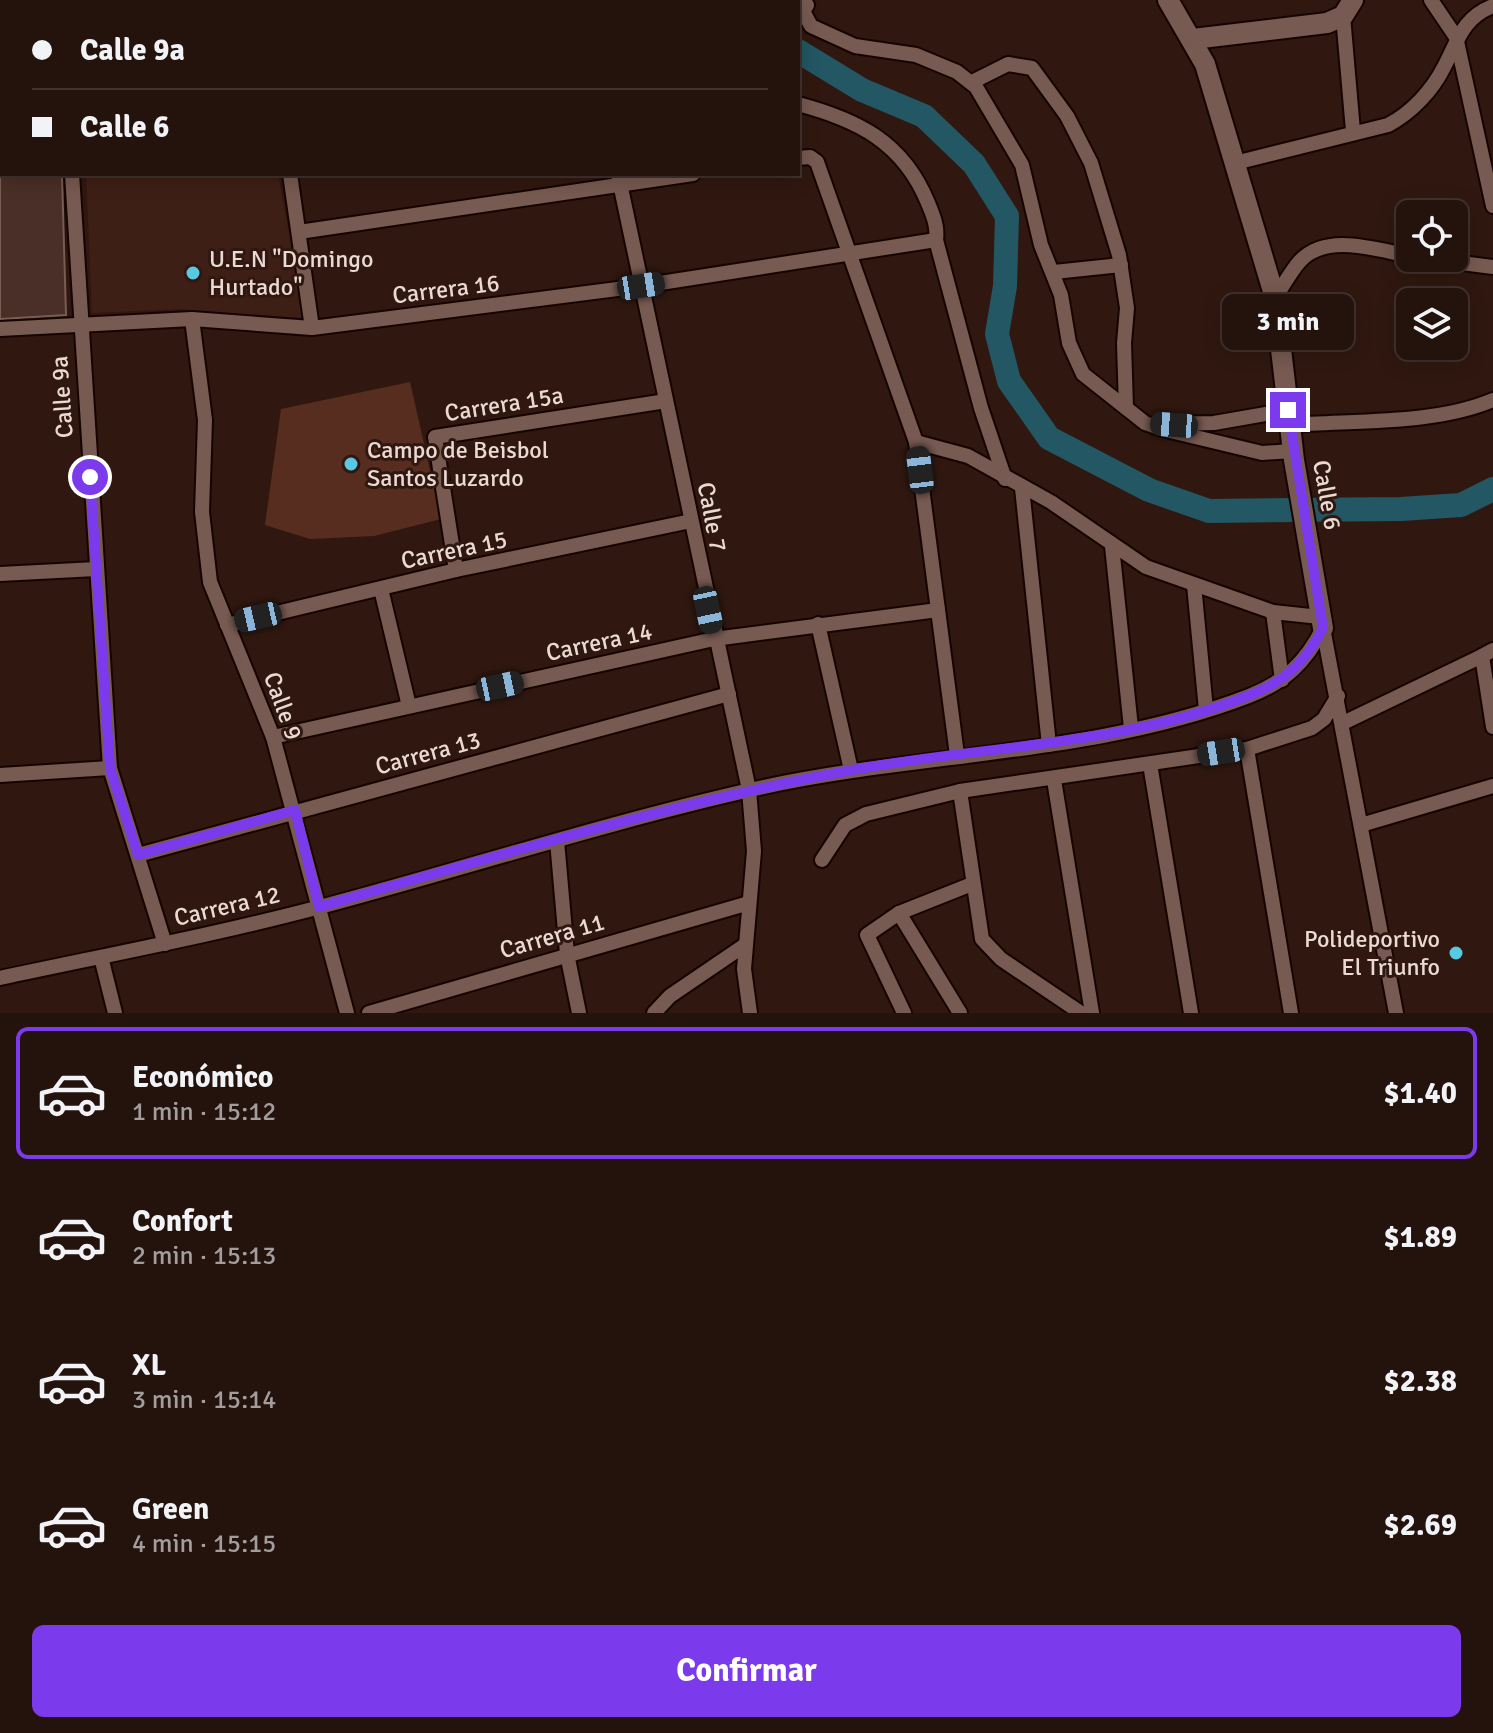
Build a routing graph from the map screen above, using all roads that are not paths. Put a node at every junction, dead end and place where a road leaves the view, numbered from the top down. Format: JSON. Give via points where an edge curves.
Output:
{"nodes":[{"id":1,"x":1168,"y":0,"type":"edge"},
{"id":2,"x":1431,"y":0,"type":"edge"},
{"id":3,"x":806,"y":5,"type":"edge"},
{"id":4,"x":1493,"y":6,"type":"edge"},
{"id":5,"x":1348,"y":8,"type":"edge"},
{"id":6,"x":1456,"y":37,"type":"junction"},
{"id":7,"x":1193,"y":39,"type":"junction"},
{"id":8,"x":972,"y":82,"type":"junction"},
{"id":9,"x":800,"y":105,"type":"edge"},
{"id":10,"x":1353,"y":131,"type":"junction"},
{"id":11,"x":800,"y":158,"type":"edge"},
{"id":12,"x":1235,"y":163,"type":"junction"},
{"id":13,"x":72,"y":176,"type":"edge"},
{"id":14,"x":290,"y":176,"type":"edge"},
{"id":15,"x":668,"y":176,"type":"edge"},
{"id":16,"x":619,"y":180,"type":"edge"},
{"id":17,"x":1493,"y":206,"type":"edge"},
{"id":18,"x":299,"y":232,"type":"junction"},
{"id":19,"x":936,"y":240,"type":"junction"},
{"id":20,"x":1396,"y":254,"type":"edge"},
{"id":21,"x":847,"y":255,"type":"junction"},
{"id":22,"x":1468,"y":264,"type":"edge"},
{"id":23,"x":1121,"y":265,"type":"junction"},
{"id":24,"x":1493,"y":267,"type":"edge"},
{"id":25,"x":1054,"y":272,"type":"junction"},
{"id":26,"x":641,"y":286,"type":"junction"},
{"id":27,"x":1275,"y":298,"type":"junction"},
{"id":28,"x":192,"y":319,"type":"junction"},
{"id":29,"x":79,"y":324,"type":"junction"},
{"id":30,"x":312,"y":328,"type":"junction"},
{"id":31,"x":0,"y":329,"type":"edge"},
{"id":32,"x":1493,"y":400,"type":"edge"},
{"id":33,"x":666,"y":401,"type":"junction"},
{"id":34,"x":1126,"y":408,"type":"junction"},
{"id":35,"x":1289,"y":417,"type":"junction"},
{"id":36,"x":1145,"y":423,"type":"junction"},
{"id":37,"x":916,"y":442,"type":"junction"},
{"id":38,"x":1293,"y":456,"type":"junction"},
{"id":39,"x":1005,"y":479,"type":"junction"},
{"id":40,"x":1022,"y":488,"type":"junction"},
{"id":41,"x":691,"y":521,"type":"junction"},
{"id":42,"x":1112,"y":546,"type":"junction"},
{"id":43,"x":96,"y":569,"type":"junction"},
{"id":44,"x":456,"y":570,"type":"junction"},
{"id":45,"x":0,"y":574,"type":"edge"},
{"id":46,"x":1194,"y":585,"type":"junction"},
{"id":47,"x":381,"y":589,"type":"junction"},
{"id":48,"x":938,"y":610,"type":"junction"},
{"id":49,"x":1273,"y":612,"type":"junction"},
{"id":50,"x":1322,"y":622,"type":"junction"},
{"id":51,"x":818,"y":624,"type":"junction"},
{"id":52,"x":227,"y":625,"type":"junction"},
{"id":53,"x":714,"y":639,"type":"junction"},
{"id":54,"x":1487,"y":653,"type":"edge"},
{"id":55,"x":1282,"y":680,"type":"junction"},
{"id":56,"x":729,"y":694,"type":"junction"},
{"id":57,"x":1338,"y":696,"type":"junction"},
{"id":58,"x":409,"y":706,"type":"junction"},
{"id":59,"x":1206,"y":710,"type":"junction"},
{"id":60,"x":1343,"y":723,"type":"junction"},
{"id":61,"x":1493,"y":727,"type":"edge"},
{"id":62,"x":1131,"y":728,"type":"junction"},
{"id":63,"x":273,"y":737,"type":"junction"},
{"id":64,"x":1049,"y":745,"type":"junction"},
{"id":65,"x":1247,"y":749,"type":"junction"},
{"id":66,"x":957,"y":755,"type":"junction"},
{"id":67,"x":1150,"y":764,"type":"junction"},
{"id":68,"x":110,"y":768,"type":"junction"},
{"id":69,"x":851,"y":770,"type":"junction"},
{"id":70,"x":0,"y":775,"type":"edge"},
{"id":71,"x":1054,"y":780,"type":"junction"},
{"id":72,"x":1493,"y":786,"type":"edge"},
{"id":73,"x":749,"y":790,"type":"junction"},
{"id":74,"x":960,"y":791,"type":"junction"},
{"id":75,"x":295,"y":810,"type":"junction"},
{"id":76,"x":1361,"y":825,"type":"junction"},
{"id":77,"x":557,"y":841,"type":"junction"},
{"id":78,"x":138,"y":855,"type":"junction"},
{"id":79,"x":822,"y":860,"type":"dead end"},
{"id":80,"x":972,"y":884,"type":"junction"},
{"id":81,"x":749,"y":903,"type":"junction"},
{"id":82,"x":319,"y":907,"type":"junction"},
{"id":83,"x":899,"y":913,"type":"junction"},
{"id":84,"x":165,"y":944,"type":"junction"},
{"id":85,"x":745,"y":945,"type":"junction"},
{"id":86,"x":567,"y":954,"type":"junction"},
{"id":87,"x":101,"y":957,"type":"junction"},
{"id":88,"x":0,"y":978,"type":"edge"},
{"id":89,"x":115,"y":1013,"type":"edge"},
{"id":90,"x":347,"y":1013,"type":"edge"},
{"id":91,"x":369,"y":1013,"type":"edge"},
{"id":92,"x":579,"y":1013,"type":"edge"},
{"id":93,"x":654,"y":1013,"type":"edge"},
{"id":94,"x":750,"y":1013,"type":"edge"},
{"id":95,"x":904,"y":1013,"type":"edge"},
{"id":96,"x":960,"y":1013,"type":"edge"},
{"id":97,"x":1081,"y":1013,"type":"edge"},
{"id":98,"x":1092,"y":1013,"type":"edge"},
{"id":99,"x":1191,"y":1013,"type":"edge"},
{"id":100,"x":1291,"y":1013,"type":"edge"},
{"id":101,"x":1396,"y":1013,"type":"edge"}],
"edges":[{"from":1,"to":7,"type":"street","name":"Calle 6"},
{"from":2,"to":6,"type":"street"},
{"from":3,"to":8,"type":"street","via":[[805,20],[818,30],[860,48],[916,55]]},
{"from":4,"to":6,"type":"street","via":[[1467,21]]},
{"from":5,"to":7,"type":"street","via":[[1327,23]]},
{"from":5,"to":10,"type":"street"},
{"from":6,"to":10,"type":"street","via":[[1444,68],[1406,116]]},
{"from":6,"to":17,"type":"street"},
{"from":7,"to":12,"type":"street","name":"Calle 6"},
{"from":8,"to":23,"type":"street","via":[[1008,64],[1022,63],[1042,78],[1091,163]]},
{"from":8,"to":25,"type":"street","via":[[1022,165],[1041,245]]},
{"from":9,"to":19,"type":"street","via":[[880,136],[920,183]]},
{"from":10,"to":12,"type":"street"},
{"from":11,"to":21,"type":"street","via":[[817,162]]},
{"from":12,"to":27,"type":"street","name":"Calle 6"},
{"from":13,"to":29,"type":"street","name":"Calle 9a"},
{"from":14,"to":18,"type":"street"},
{"from":15,"to":16,"type":"street"},
{"from":16,"to":18,"type":"street"},
{"from":16,"to":26,"type":"street","name":"Calle 7"},
{"from":18,"to":30,"type":"street"},
{"from":19,"to":21,"type":"street","name":"Carrera 16"},
{"from":19,"to":39,"type":"street"},
{"from":20,"to":27,"type":"street","via":[[1342,245],[1318,247],[1301,260]]},
{"from":21,"to":26,"type":"street","name":"Carrera 16"},
{"from":21,"to":37,"type":"street"},
{"from":22,"to":24,"type":"street"},
{"from":23,"to":25,"type":"street"},
{"from":23,"to":34,"type":"street","via":[[1127,308]]},
{"from":25,"to":34,"type":"street","via":[[1077,366]]},
{"from":26,"to":30,"type":"street","name":"Carrera 16"},
{"from":26,"to":33,"type":"street","name":"Calle 7"},
{"from":27,"to":35,"type":"street","name":"Calle 6"},
{"from":28,"to":29,"type":"street","name":"Carrera 16"},
{"from":28,"to":30,"type":"street","name":"Carrera 16"},
{"from":28,"to":52,"type":"street","name":"Calle 9","via":[[205,420],[204,547],[210,582]]},
{"from":29,"to":31,"type":"street","name":"Carrera 16"},
{"from":29,"to":43,"type":"street","name":"Calle 9a"},
{"from":32,"to":35,"type":"street","via":[[1443,414]]},
{"from":33,"to":41,"type":"street","name":"Calle 7"},
{"from":33,"to":44,"type":"street","name":"Carrera 15a","via":[[435,437]]},
{"from":34,"to":36,"type":"street"},
{"from":35,"to":36,"type":"street"},
{"from":35,"to":38,"type":"street","name":"Calle 6"},
{"from":36,"to":38,"type":"street"},
{"from":37,"to":39,"type":"street","via":[[956,451]]},
{"from":37,"to":48,"type":"street"},
{"from":38,"to":50,"type":"street","name":"Calle 6"},
{"from":39,"to":40,"type":"street"},
{"from":40,"to":42,"type":"street"},
{"from":40,"to":64,"type":"street"},
{"from":41,"to":44,"type":"street","name":"Carrera 15"},
{"from":41,"to":53,"type":"street","name":"Calle 7"},
{"from":42,"to":46,"type":"street","via":[[1146,567]]},
{"from":42,"to":62,"type":"street"},
{"from":43,"to":45,"type":"street"},
{"from":43,"to":68,"type":"street","name":"Calle 9a"},
{"from":44,"to":47,"type":"street","name":"Carrera 15"},
{"from":46,"to":49,"type":"street"},
{"from":46,"to":59,"type":"street"},
{"from":47,"to":52,"type":"street","name":"Carrera 15"},
{"from":47,"to":58,"type":"street"},
{"from":48,"to":51,"type":"street","name":"Carrera 14"},
{"from":48,"to":66,"type":"street"},
{"from":49,"to":50,"type":"street"},
{"from":49,"to":55,"type":"street"},
{"from":50,"to":55,"type":"street","name":"Carrera 12","via":[[1309,656]]},
{"from":50,"to":57,"type":"street","name":"Calle 6"},
{"from":51,"to":53,"type":"street","name":"Carrera 14"},
{"from":51,"to":69,"type":"street"},
{"from":52,"to":63,"type":"street","name":"Calle 9"},
{"from":53,"to":56,"type":"street","name":"Calle 7"},
{"from":53,"to":58,"type":"street","name":"Carrera 14"},
{"from":54,"to":60,"type":"street"},
{"from":54,"to":61,"type":"street"},
{"from":55,"to":59,"type":"street","name":"Carrera 12"},
{"from":56,"to":73,"type":"street","name":"Calle 7"},
{"from":56,"to":75,"type":"street","name":"Carrera 13"},
{"from":57,"to":60,"type":"street","name":"Calle 6"},
{"from":57,"to":65,"type":"street","via":[[1312,728]]},
{"from":58,"to":63,"type":"street","name":"Carrera 14"},
{"from":59,"to":62,"type":"street","name":"Carrera 12"},
{"from":60,"to":76,"type":"street","name":"Calle 6"},
{"from":62,"to":64,"type":"street","name":"Carrera 12"},
{"from":63,"to":75,"type":"street","name":"Calle 9"},
{"from":64,"to":66,"type":"street","name":"Carrera 12"},
{"from":65,"to":67,"type":"street"},
{"from":65,"to":100,"type":"street"},
{"from":66,"to":69,"type":"street","name":"Carrera 12"},
{"from":67,"to":71,"type":"street"},
{"from":67,"to":99,"type":"street"},
{"from":68,"to":70,"type":"street"},
{"from":68,"to":78,"type":"street","name":"Calle 9a"},
{"from":69,"to":73,"type":"street","name":"Carrera 12"},
{"from":71,"to":74,"type":"street"},
{"from":71,"to":98,"type":"street"},
{"from":72,"to":76,"type":"street"},
{"from":73,"to":77,"type":"street","name":"Carrera 12"},
{"from":73,"to":81,"type":"street","name":"Calle 7","via":[[754,851]]},
{"from":74,"to":79,"type":"street","via":[[854,818]]},
{"from":74,"to":80,"type":"street"},
{"from":75,"to":78,"type":"street","name":"Carrera 13"},
{"from":75,"to":82,"type":"street","name":"Calle 9"},
{"from":76,"to":101,"type":"street","name":"Calle 6"},
{"from":77,"to":82,"type":"street","name":"Carrera 12"},
{"from":77,"to":86,"type":"street"},
{"from":78,"to":84,"type":"street","name":"Calle 9a"},
{"from":80,"to":83,"type":"street"},
{"from":80,"to":97,"type":"street","via":[[978,927],[988,948]]},
{"from":81,"to":85,"type":"street","name":"Calle 7"},
{"from":81,"to":86,"type":"street","name":"Carrera 11"},
{"from":82,"to":84,"type":"street","name":"Carrera 12"},
{"from":82,"to":90,"type":"street","name":"Calle 9"},
{"from":83,"to":95,"type":"street","via":[[867,935]]},
{"from":83,"to":96,"type":"street"},
{"from":84,"to":87,"type":"street","name":"Carrera 12"},
{"from":85,"to":93,"type":"street","via":[[670,996]]},
{"from":85,"to":94,"type":"street","name":"Calle 7"},
{"from":86,"to":91,"type":"street","name":"Carrera 11"},
{"from":86,"to":92,"type":"street"},
{"from":87,"to":88,"type":"street","name":"Carrera 12"},
{"from":87,"to":89,"type":"street"}]}
